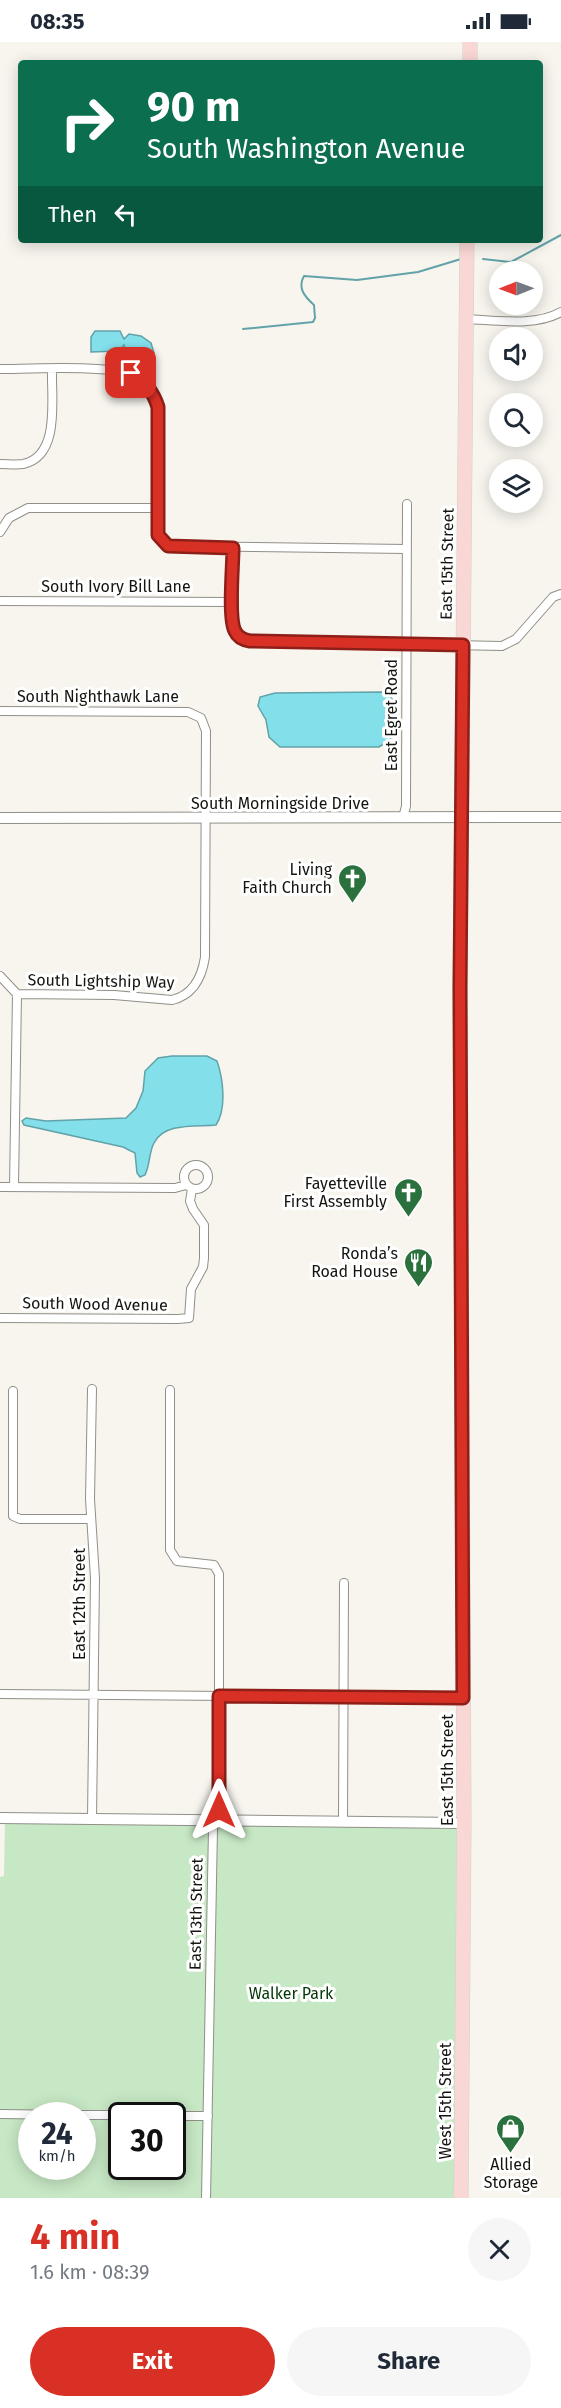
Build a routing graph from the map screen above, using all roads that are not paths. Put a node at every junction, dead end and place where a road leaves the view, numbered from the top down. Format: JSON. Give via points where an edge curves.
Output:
{"nodes":[{"id":1,"x":470,"y":42,"type":"edge"},
{"id":2,"x":470,"y":60,"type":"edge"},
{"id":3,"x":467,"y":243,"type":"edge"},
{"id":4,"x":561,"y":312,"type":"edge"},
{"id":5,"x":466,"y":320,"type":"junction"},
{"id":6,"x":0,"y":369,"type":"edge"},
{"id":7,"x":52,"y":369,"type":"junction"},
{"id":8,"x":0,"y":464,"type":"edge"},
{"id":9,"x":407,"y":504,"type":"dead end"},
{"id":10,"x":158,"y":508,"type":"junction"},
{"id":11,"x":0,"y":532,"type":"edge"},
{"id":12,"x":233,"y":548,"type":"junction"},
{"id":13,"x":407,"y":549,"type":"junction"},
{"id":14,"x":561,"y":594,"type":"edge"},
{"id":15,"x":0,"y":601,"type":"edge"},
{"id":16,"x":233,"y":602,"type":"junction"},
{"id":17,"x":406,"y":644,"type":"junction"},
{"id":18,"x":463,"y":645,"type":"junction"},
{"id":19,"x":0,"y":711,"type":"edge"},
{"id":20,"x":561,"y":817,"type":"edge"},
{"id":21,"x":0,"y":818,"type":"edge"},
{"id":22,"x":403,"y":818,"type":"junction"},
{"id":23,"x":461,"y":818,"type":"junction"},
{"id":24,"x":206,"y":819,"type":"junction"},
{"id":25,"x":0,"y":976,"type":"edge"},
{"id":26,"x":17,"y":994,"type":"junction"},
{"id":27,"x":0,"y":1187,"type":"edge"},
{"id":28,"x":14,"y":1187,"type":"junction"},
{"id":29,"x":0,"y":1318,"type":"edge"},
{"id":30,"x":92,"y":1389,"type":"dead end"},
{"id":31,"x":170,"y":1390,"type":"dead end"},
{"id":32,"x":13,"y":1391,"type":"dead end"},
{"id":33,"x":91,"y":1519,"type":"junction"},
{"id":34,"x":345,"y":1583,"type":"dead end"},
{"id":35,"x":0,"y":1694,"type":"edge"},
{"id":36,"x":95,"y":1695,"type":"junction"},
{"id":37,"x":219,"y":1696,"type":"junction"},
{"id":38,"x":344,"y":1697,"type":"junction"},
{"id":39,"x":463,"y":1698,"type":"junction"},
{"id":40,"x":0,"y":1818,"type":"edge"},
{"id":41,"x":92,"y":1820,"type":"junction"},
{"id":42,"x":216,"y":1820,"type":"junction"},
{"id":43,"x":343,"y":1821,"type":"junction"},
{"id":44,"x":464,"y":1823,"type":"junction"},
{"id":45,"x":462,"y":2005,"type":"joint"},
{"id":46,"x":0,"y":2114,"type":"edge"},
{"id":47,"x":18,"y":2114,"type":"edge"},
{"id":48,"x":186,"y":2116,"type":"edge"},
{"id":49,"x":208,"y":2116,"type":"junction"},
{"id":50,"x":206,"y":2198,"type":"edge"},
{"id":51,"x":461,"y":2198,"type":"edge"}],
"edges":[{"from":1,"to":2,"type":"main road"},
{"from":3,"to":5,"type":"main road","name":"East 15th Street"},
{"from":4,"to":5,"type":"street","via":[[536,320]]},
{"from":5,"to":18,"type":"main road","name":"East 15th Street"},
{"from":6,"to":7,"type":"street"},
{"from":7,"to":8,"type":"street","via":[[48,444],[29,462]]},
{"from":7,"to":10,"type":"street","via":[[122,370],[138,377],[151,390],[159,417]]},
{"from":9,"to":13,"type":"street","name":"East Egret Road"},
{"from":10,"to":11,"type":"street","via":[[28,508],[13,514]]},
{"from":10,"to":12,"type":"street","via":[[158,535],[168,546]]},
{"from":12,"to":13,"type":"street"},
{"from":12,"to":16,"type":"street"},
{"from":13,"to":17,"type":"street","name":"East Egret Road"},
{"from":14,"to":18,"type":"street","via":[[553,597],[516,639],[501,646]]},
{"from":15,"to":16,"type":"street","name":"South Ivory Bill Lane"},
{"from":16,"to":17,"type":"street","via":[[234,630],[243,640]]},
{"from":17,"to":18,"type":"street"},
{"from":17,"to":22,"type":"street","name":"East Egret Road"},
{"from":18,"to":23,"type":"main road","name":"East 15th Street"},
{"from":19,"to":24,"type":"street","name":"South Nighthawk Lane","via":[[195,714],[205,723],[206,731]]},
{"from":20,"to":23,"type":"street","name":"South Morningside Drive"},
{"from":21,"to":24,"type":"street","name":"South Morningside Drive"},
{"from":22,"to":23,"type":"street","name":"South Morningside Drive"},
{"from":22,"to":24,"type":"street","name":"South Morningside Drive"},
{"from":23,"to":39,"type":"main road","name":"East 15th Street"},
{"from":24,"to":26,"type":"street","name":"South Lightship Way","via":[[204,967],[189,993],[172,1000]]},
{"from":25,"to":26,"type":"street"},
{"from":26,"to":28,"type":"street"},
{"from":27,"to":28,"type":"street"},
{"from":28,"to":29,"type":"street","name":"South Wood Avenue","via":[[189,1187],[193,1209],[204,1225],[204,1258],[191,1289],[189,1318]]},
{"from":30,"to":33,"type":"street","name":"East 12th Street"},
{"from":31,"to":37,"type":"street","name":"East 13th Street","via":[[170,1550],[177,1561],[214,1565],[219,1574]]},
{"from":32,"to":33,"type":"street","via":[[14,1516]]},
{"from":33,"to":36,"type":"street","name":"East 12th Street"},
{"from":34,"to":38,"type":"street"},
{"from":35,"to":36,"type":"street"},
{"from":36,"to":37,"type":"street"},
{"from":36,"to":41,"type":"street","name":"East 12th Street"},
{"from":37,"to":38,"type":"street"},
{"from":37,"to":42,"type":"street","name":"East 13th Street"},
{"from":38,"to":39,"type":"street"},
{"from":38,"to":43,"type":"street"},
{"from":39,"to":44,"type":"main road","name":"East 15th Street"},
{"from":40,"to":41,"type":"street"},
{"from":41,"to":42,"type":"street"},
{"from":42,"to":43,"type":"street"},
{"from":42,"to":49,"type":"street","name":"East 13th Street"},
{"from":43,"to":44,"type":"street"},
{"from":44,"to":45,"type":"main road","name":"East 15th Street"},
{"from":45,"to":51,"type":"main road","name":"West 15th Street"},
{"from":46,"to":47,"type":"street"},
{"from":48,"to":49,"type":"street"},
{"from":49,"to":50,"type":"street","name":"East 13th Street"}]}
